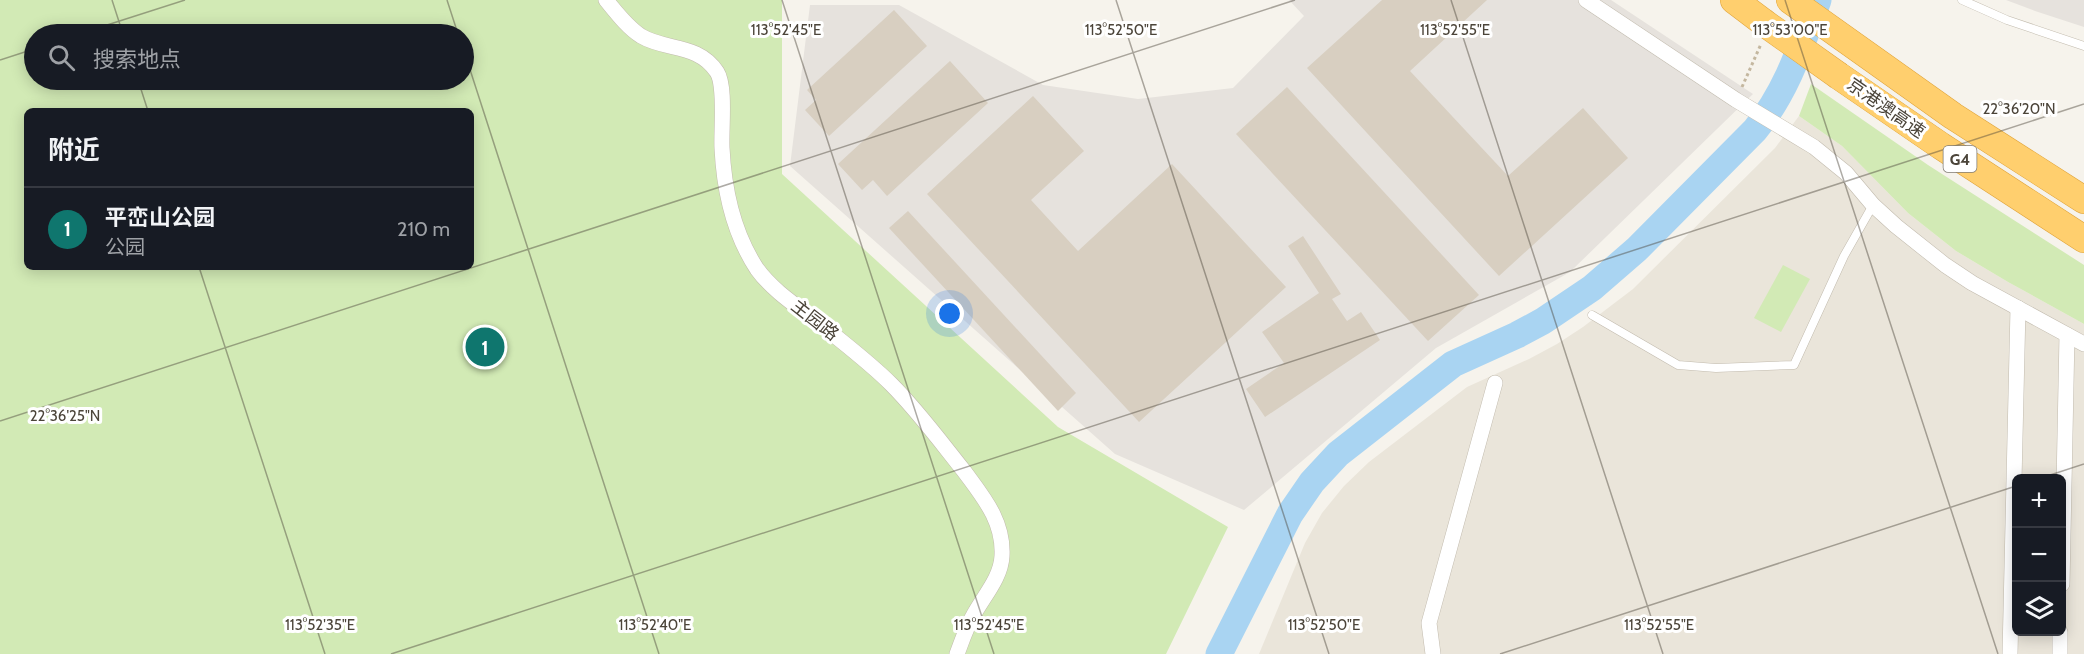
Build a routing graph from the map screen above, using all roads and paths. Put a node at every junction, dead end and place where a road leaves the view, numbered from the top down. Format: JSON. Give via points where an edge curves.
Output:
{"nodes":[{"id":1,"x":606,"y":0,"type":"edge"},
{"id":2,"x":1586,"y":0,"type":"edge"},
{"id":3,"x":1734,"y":0,"type":"edge"},
{"id":4,"x":1790,"y":0,"type":"edge"},
{"id":5,"x":1962,"y":0,"type":"edge"},
{"id":6,"x":1763,"y":31,"type":"junction"},
{"id":7,"x":2084,"y":46,"type":"edge"},
{"id":8,"x":1736,"y":100,"type":"junction"},
{"id":9,"x":2084,"y":200,"type":"edge"},
{"id":10,"x":1874,"y":205,"type":"junction"},
{"id":11,"x":2084,"y":239,"type":"edge"},
{"id":12,"x":2018,"y":308,"type":"junction"},
{"id":13,"x":1592,"y":315,"type":"dead end"},
{"id":14,"x":2067,"y":335,"type":"junction"},
{"id":15,"x":2084,"y":344,"type":"edge"},
{"id":16,"x":1495,"y":383,"type":"dead end"},
{"id":17,"x":2061,"y":582,"type":"edge"},
{"id":18,"x":2060,"y":636,"type":"edge"},
{"id":19,"x":957,"y":654,"type":"edge"},
{"id":20,"x":1433,"y":654,"type":"edge"},
{"id":21,"x":2010,"y":654,"type":"edge"},
{"id":22,"x":2060,"y":654,"type":"edge"}],
"edges":[{"from":1,"to":19,"type":"street","name":"主园路","via":[[642,36],[694,52],[716,72],[722,92],[724,178],[739,235],[758,269],[781,293],[890,383],[929,426],[992,509],[1001,536],[1001,563]]},
{"from":2,"to":8,"type":"street"},
{"from":3,"to":6,"type":"highway","number":"G4"},
{"from":4,"to":9,"type":"highway","name":"京港澳高速","number":"G4","via":[[1953,116]]},
{"from":5,"to":7,"type":"lane"},
{"from":6,"to":8,"type":"path"},
{"from":6,"to":11,"type":"highway","name":"京港澳高速","number":"G4","bridge":true,"via":[[1839,76]]},
{"from":8,"to":10,"type":"street","via":[[1830,159]]},
{"from":10,"to":12,"type":"street","via":[[1945,265]]},
{"from":10,"to":13,"type":"lane","via":[[1844,256],[1794,365],[1678,365]]},
{"from":12,"to":14,"type":"street"},
{"from":12,"to":21,"type":"street"},
{"from":14,"to":15,"type":"street"},
{"from":14,"to":17,"type":"street"},
{"from":16,"to":20,"type":"street","via":[[1429,623]]},
{"from":18,"to":22,"type":"street"}]}
